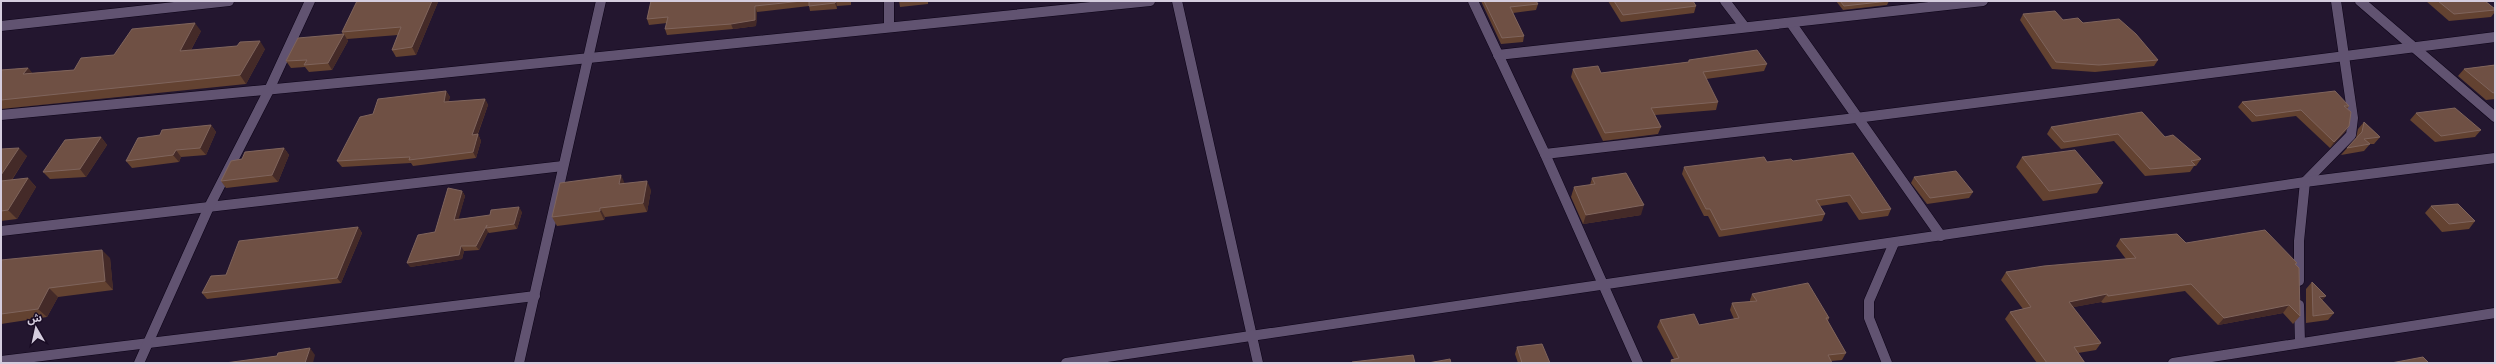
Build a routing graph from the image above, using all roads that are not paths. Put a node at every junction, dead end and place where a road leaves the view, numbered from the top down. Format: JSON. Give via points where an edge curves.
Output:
{"nodes":[{"id":1,"x":229,"y":1,"type":"edge"},
{"id":2,"x":310,"y":1,"type":"edge"},
{"id":3,"x":602,"y":1,"type":"edge"},
{"id":4,"x":889,"y":1,"type":"edge"},
{"id":5,"x":1150,"y":1,"type":"edge"},
{"id":6,"x":1177,"y":1,"type":"edge"},
{"id":7,"x":1473,"y":1,"type":"edge"},
{"id":8,"x":1724,"y":1,"type":"edge"},
{"id":9,"x":1983,"y":1,"type":"edge"},
{"id":10,"x":2336,"y":1,"type":"edge"},
{"id":11,"x":2360,"y":1,"type":"edge"},
{"id":12,"x":1791,"y":23,"type":"junction"},
{"id":13,"x":1,"y":26,"type":"edge"},
{"id":14,"x":1744,"y":26,"type":"junction"},
{"id":15,"x":889,"y":27,"type":"junction"},
{"id":16,"x":2495,"y":37,"type":"edge"},
{"id":17,"x":2416,"y":47,"type":"junction"},
{"id":18,"x":1498,"y":56,"type":"junction"},
{"id":19,"x":2343,"y":56,"type":"junction"},
{"id":20,"x":589,"y":57,"type":"junction"},
{"id":21,"x":268,"y":92,"type":"junction"},
{"id":22,"x":1,"y":115,"type":"edge"},
{"id":23,"x":2495,"y":117,"type":"edge"},
{"id":24,"x":1856,"y":118,"type":"junction"},
{"id":25,"x":1545,"y":154,"type":"junction"},
{"id":26,"x":2495,"y":158,"type":"edge"},
{"id":27,"x":562,"y":166,"type":"junction"},
{"id":28,"x":2305,"y":182,"type":"junction"},
{"id":29,"x":210,"y":207,"type":"junction"},
{"id":30,"x":1,"y":231,"type":"edge"},
{"id":31,"x":1941,"y":236,"type":"junction"},
{"id":32,"x":1894,"y":243,"type":"junction"},
{"id":33,"x":1602,"y":284,"type":"junction"},
{"id":34,"x":535,"y":296,"type":"junction"},
{"id":35,"x":2495,"y":313,"type":"edge"},
{"id":36,"x":1252,"y":337,"type":"junction"},
{"id":37,"x":149,"y":343,"type":"junction"},
{"id":38,"x":2300,"y":343,"type":"junction"},
{"id":39,"x":1,"y":361,"type":"edge"},
{"id":40,"x":140,"y":363,"type":"edge"},
{"id":41,"x":519,"y":363,"type":"edge"},
{"id":42,"x":1066,"y":363,"type":"edge"},
{"id":43,"x":1258,"y":363,"type":"edge"},
{"id":44,"x":1638,"y":363,"type":"edge"},
{"id":45,"x":1887,"y":363,"type":"edge"},
{"id":46,"x":2173,"y":363,"type":"edge"}],
"edges":[{"from":1,"to":13,"type":"street"},
{"from":2,"to":21,"type":"street"},
{"from":3,"to":20,"type":"street"},
{"from":4,"to":15,"type":"street"},
{"from":5,"to":15,"type":"street"},
{"from":6,"to":36,"type":"street"},
{"from":7,"to":18,"type":"street"},
{"from":8,"to":14,"type":"street"},
{"from":9,"to":12,"type":"street"},
{"from":10,"to":19,"type":"street"},
{"from":11,"to":17,"type":"street"},
{"from":12,"to":14,"type":"street"},
{"from":12,"to":24,"type":"street"},
{"from":14,"to":18,"type":"street"},
{"from":15,"to":20,"type":"street"},
{"from":16,"to":17,"type":"street"},
{"from":17,"to":19,"type":"street"},
{"from":17,"to":23,"type":"street"},
{"from":18,"to":25,"type":"street"},
{"from":19,"to":24,"type":"street"},
{"from":19,"to":28,"type":"street","via":[[2353,118],[2351,135]]},
{"from":20,"to":21,"type":"street"},
{"from":20,"to":27,"type":"street"},
{"from":21,"to":22,"type":"street"},
{"from":21,"to":29,"type":"street"},
{"from":24,"to":25,"type":"street"},
{"from":24,"to":31,"type":"street"},
{"from":25,"to":33,"type":"street"},
{"from":26,"to":28,"type":"street"},
{"from":27,"to":29,"type":"street"},
{"from":27,"to":34,"type":"street"},
{"from":28,"to":31,"type":"street"},
{"from":28,"to":38,"type":"street","via":[[2299,241]]},
{"from":29,"to":30,"type":"street"},
{"from":29,"to":37,"type":"street"},
{"from":31,"to":32,"type":"street"},
{"from":32,"to":33,"type":"street"},
{"from":32,"to":45,"type":"street","via":[[1869,301],[1869,318]]},
{"from":33,"to":36,"type":"street"},
{"from":33,"to":44,"type":"street"},
{"from":34,"to":37,"type":"street"},
{"from":34,"to":41,"type":"street"},
{"from":35,"to":38,"type":"street"},
{"from":36,"to":42,"type":"street"},
{"from":36,"to":43,"type":"street"},
{"from":37,"to":39,"type":"street"},
{"from":37,"to":40,"type":"street"},
{"from":38,"to":46,"type":"street"}]}
